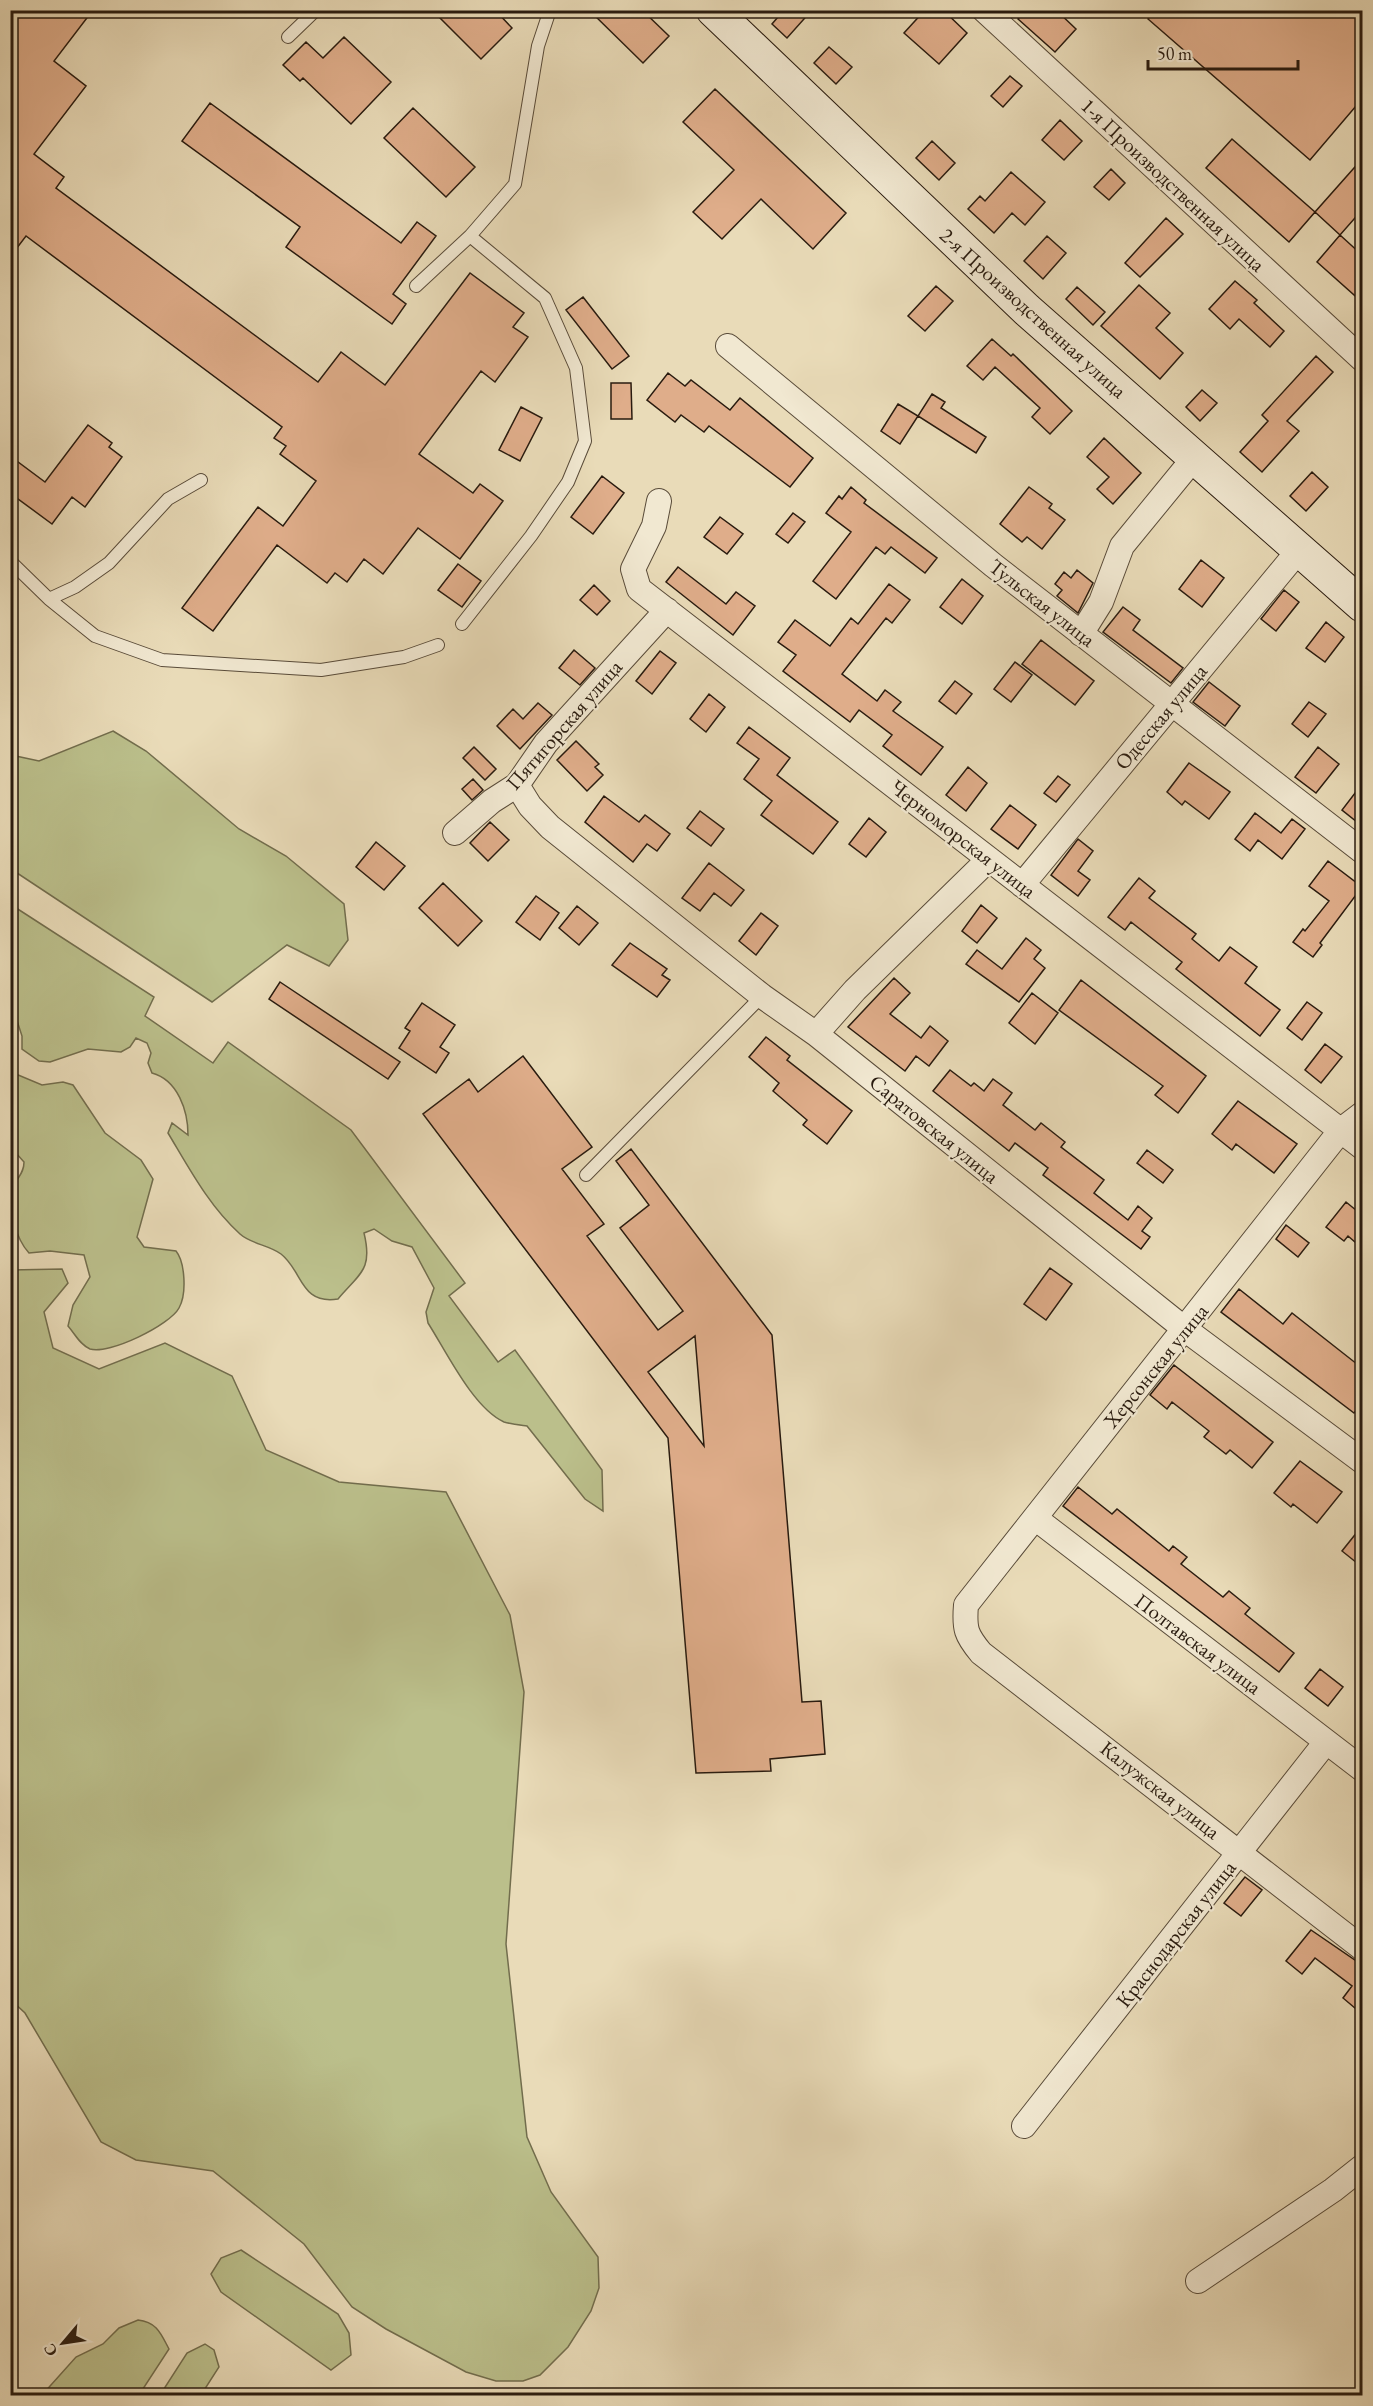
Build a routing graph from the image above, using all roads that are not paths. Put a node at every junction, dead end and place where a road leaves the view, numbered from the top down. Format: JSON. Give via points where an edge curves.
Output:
{"nodes":[{"id":1,"x":316,"y":10,"type":"edge"},
{"id":2,"x":550,"y":10,"type":"edge"},
{"id":3,"x":713,"y":10,"type":"edge"},
{"id":4,"x":984,"y":10,"type":"edge"},
{"id":5,"x":288,"y":37,"type":"dead end"},
{"id":6,"x":470,"y":236,"type":"junction"},
{"id":7,"x":416,"y":285,"type":"dead end"},
{"id":8,"x":728,"y":346,"type":"dead end"},
{"id":9,"x":1362,"y":359,"type":"edge"},
{"id":10,"x":1194,"y":458,"type":"junction"},
{"id":11,"x":201,"y":480,"type":"dead end"},
{"id":12,"x":659,"y":501,"type":"dead end"},
{"id":13,"x":1299,"y":550,"type":"junction"},
{"id":14,"x":10,"y":561,"type":"edge"},
{"id":15,"x":1359,"y":596,"type":"edge"},
{"id":16,"x":49,"y":599,"type":"junction"},
{"id":17,"x":667,"y":610,"type":"junction"},
{"id":18,"x":462,"y":624,"type":"dead end"},
{"id":19,"x":1081,"y":634,"type":"junction"},
{"id":20,"x":438,"y":645,"type":"dead end"},
{"id":21,"x":1172,"y":704,"type":"junction"},
{"id":22,"x":517,"y":785,"type":"junction"},
{"id":23,"x":455,"y":832,"type":"dead end"},
{"id":24,"x":1362,"y":851,"type":"edge"},
{"id":25,"x":989,"y":859,"type":"junction"},
{"id":26,"x":1022,"y":885,"type":"junction"},
{"id":27,"x":762,"y":996,"type":"junction"},
{"id":28,"x":816,"y":1034,"type":"junction"},
{"id":29,"x":1362,"y":1114,"type":"edge"},
{"id":30,"x":1341,"y":1130,"type":"junction"},
{"id":31,"x":1362,"y":1147,"type":"edge"},
{"id":32,"x":586,"y":1175,"type":"dead end"},
{"id":33,"x":1186,"y":1330,"type":"junction"},
{"id":34,"x":1362,"y":1461,"type":"edge"},
{"id":35,"x":1035,"y":1518,"type":"junction"},
{"id":36,"x":965,"y":1626,"type":"joint"},
{"id":37,"x":1326,"y":1742,"type":"junction"},
{"id":38,"x":1362,"y":1769,"type":"edge"},
{"id":39,"x":1241,"y":1853,"type":"junction"},
{"id":40,"x":1362,"y":1948,"type":"edge"},
{"id":41,"x":1024,"y":2126,"type":"dead end"},
{"id":42,"x":1362,"y":2167,"type":"edge"},
{"id":43,"x":1198,"y":2281,"type":"dead end"}],
"edges":[{"from":1,"to":5,"type":"lane"},
{"from":2,"to":6,"type":"lane","via":[[538,46],[514,184]]},
{"from":3,"to":10,"type":"street","name":"2-я Производственная улица","via":[[1027,310]]},
{"from":4,"to":9,"type":"street","name":"1-я Производственная улица"},
{"from":6,"to":7,"type":"lane"},
{"from":6,"to":18,"type":"lane","via":[[545,298],[576,368],[585,441],[568,482]]},
{"from":8,"to":19,"type":"street","name":"Тульская улица"},
{"from":10,"to":13,"type":"street","name":"2-я Производственная улица"},
{"from":10,"to":19,"type":"street","via":[[1122,546],[1101,602]]},
{"from":11,"to":16,"type":"lane","via":[[168,499],[109,563],[75,587]]},
{"from":12,"to":17,"type":"street","name":"Черноморская улица","via":[[654,526],[633,569],[639,589]]},
{"from":13,"to":15,"type":"street","name":"2-я Производственная улица"},
{"from":13,"to":21,"type":"street","name":"Одесская улица"},
{"from":14,"to":16,"type":"lane"},
{"from":16,"to":20,"type":"lane","via":[[95,636],[162,660],[321,670],[404,657]]},
{"from":17,"to":22,"type":"street","name":"Пятигорская улица","via":[[546,742]]},
{"from":17,"to":25,"type":"street","name":"Черноморская улица"},
{"from":19,"to":21,"type":"street","name":"Тульская улица"},
{"from":21,"to":24,"type":"street","name":"Тульская улица"},
{"from":21,"to":26,"type":"street","name":"Одесская улица"},
{"from":22,"to":23,"type":"street","name":"Пятигорская улица"},
{"from":22,"to":27,"type":"street","name":"Саратовская улица","via":[[550,826]]},
{"from":25,"to":26,"type":"street","name":"Черноморская улица"},
{"from":25,"to":28,"type":"street","via":[[855,990]]},
{"from":26,"to":30,"type":"street","name":"Черноморская улица"},
{"from":27,"to":28,"type":"street","name":"Саратовская улица"},
{"from":27,"to":32,"type":"lane"},
{"from":28,"to":33,"type":"street","name":"Саратовская улица"},
{"from":29,"to":30,"type":"street","name":"Херсонская улица"},
{"from":30,"to":31,"type":"street","name":"Черноморская улица"},
{"from":30,"to":33,"type":"street","name":"Херсонская улица"},
{"from":33,"to":34,"type":"street","name":"Саратовская улица"},
{"from":33,"to":35,"type":"street","name":"Херсонская улица"},
{"from":35,"to":36,"type":"street","name":"Херсонская улица","via":[[966,1605]]},
{"from":35,"to":37,"type":"street","name":"Полтавская улица"},
{"from":36,"to":39,"type":"street","name":"Калужская улица","via":[[981,1653]]},
{"from":37,"to":38,"type":"street","name":"Полтавская улица"},
{"from":37,"to":39,"type":"street","name":"Краснодарская улица"},
{"from":39,"to":40,"type":"street","name":"Калужская улица"},
{"from":39,"to":41,"type":"street","name":"Краснодарская улица"},
{"from":42,"to":43,"type":"street"}]}
